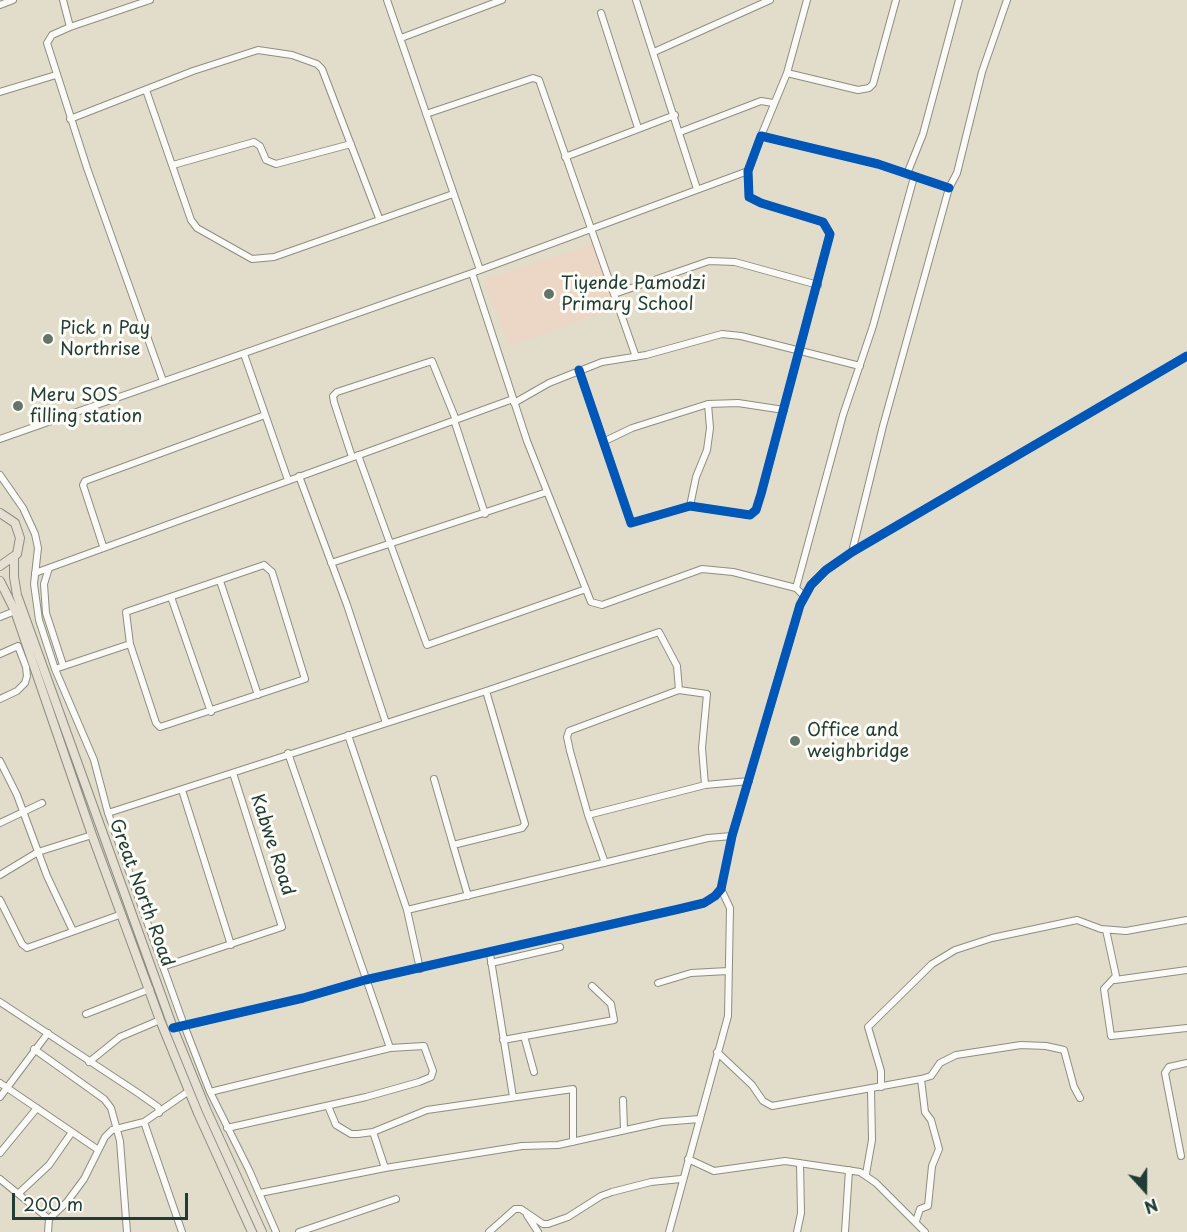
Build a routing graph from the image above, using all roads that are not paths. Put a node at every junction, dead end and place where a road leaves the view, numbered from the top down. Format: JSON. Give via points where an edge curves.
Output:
{"nodes":[{"id":1,"x":13,"y":0,"type":"edge"},
{"id":2,"x":63,"y":0,"type":"edge"},
{"id":3,"x":150,"y":0,"type":"edge"},
{"id":4,"x":387,"y":0,"type":"edge"},
{"id":5,"x":502,"y":0,"type":"edge"},
{"id":6,"x":636,"y":0,"type":"edge"},
{"id":7,"x":770,"y":0,"type":"edge"},
{"id":8,"x":807,"y":0,"type":"edge"},
{"id":9,"x":896,"y":0,"type":"edge"},
{"id":10,"x":959,"y":0,"type":"edge"},
{"id":11,"x":1007,"y":1,"type":"edge"},
{"id":12,"x":0,"y":5,"type":"edge"},
{"id":13,"x":601,"y":13,"type":"dead end"},
{"id":14,"x":70,"y":27,"type":"junction"},
{"id":15,"x":401,"y":38,"type":"junction"},
{"id":16,"x":654,"y":52,"type":"junction"},
{"id":17,"x":787,"y":74,"type":"junction"},
{"id":18,"x":56,"y":75,"type":"junction"},
{"id":19,"x":146,"y":90,"type":"junction"},
{"id":20,"x":0,"y":92,"type":"edge"},
{"id":21,"x":773,"y":103,"type":"junction"},
{"id":22,"x":426,"y":114,"type":"junction"},
{"id":23,"x":675,"y":115,"type":"junction"},
{"id":24,"x":70,"y":119,"type":"junction"},
{"id":25,"x":638,"y":128,"type":"junction"},
{"id":26,"x":680,"y":132,"type":"junction"},
{"id":27,"x":761,"y":136,"type":"junction"},
{"id":28,"x":351,"y":144,"type":"junction"},
{"id":29,"x":565,"y":157,"type":"junction"},
{"id":30,"x":173,"y":165,"type":"junction"},
{"id":31,"x":748,"y":171,"type":"junction"},
{"id":32,"x":907,"y":174,"type":"junction"},
{"id":33,"x":914,"y":177,"type":"junction"},
{"id":34,"x":949,"y":188,"type":"junction"},
{"id":35,"x":697,"y":189,"type":"junction"},
{"id":36,"x":453,"y":195,"type":"junction"},
{"id":37,"x":378,"y":218,"type":"junction"},
{"id":38,"x":590,"y":229,"type":"junction"},
{"id":39,"x":480,"y":270,"type":"junction"},
{"id":40,"x":472,"y":273,"type":"junction"},
{"id":41,"x":818,"y":285,"type":"junction"},
{"id":42,"x":614,"y":294,"type":"junction"},
{"id":43,"x":800,"y":351,"type":"junction"},
{"id":44,"x":244,"y":354,"type":"junction"},
{"id":45,"x":1187,"y":356,"type":"edge"},
{"id":46,"x":636,"y":357,"type":"junction"},
{"id":47,"x":860,"y":366,"type":"junction"},
{"id":48,"x":579,"y":370,"type":"junction"},
{"id":49,"x":163,"y":381,"type":"junction"},
{"id":50,"x":514,"y":401,"type":"junction"},
{"id":51,"x":708,"y":404,"type":"junction"},
{"id":52,"x":784,"y":410,"type":"junction"},
{"id":53,"x":265,"y":415,"type":"junction"},
{"id":54,"x":455,"y":420,"type":"junction"},
{"id":55,"x":0,"y":439,"type":"edge"},
{"id":56,"x":603,"y":442,"type":"junction"},
{"id":57,"x":355,"y":456,"type":"junction"},
{"id":58,"x":0,"y":475,"type":"edge"},
{"id":59,"x":299,"y":476,"type":"junction"},
{"id":60,"x":288,"y":480,"type":"junction"},
{"id":61,"x":547,"y":492,"type":"junction"},
{"id":62,"x":690,"y":506,"type":"junction"},
{"id":63,"x":0,"y":512,"type":"edge"},
{"id":64,"x":485,"y":514,"type":"junction"},
{"id":65,"x":392,"y":544,"type":"junction"},
{"id":66,"x":103,"y":546,"type":"junction"},
{"id":67,"x":852,"y":552,"type":"junction"},
{"id":68,"x":14,"y":558,"type":"junction"},
{"id":69,"x":331,"y":563,"type":"junction"},
{"id":70,"x":0,"y":566,"type":"edge"},
{"id":71,"x":49,"y":567,"type":"junction"},
{"id":72,"x":36,"y":573,"type":"junction"},
{"id":73,"x":0,"y":581,"type":"edge"},
{"id":74,"x":220,"y":581,"type":"junction"},
{"id":75,"x":796,"y":588,"type":"junction"},
{"id":76,"x":0,"y":589,"type":"edge"},
{"id":77,"x":586,"y":589,"type":"junction"},
{"id":78,"x":803,"y":595,"type":"junction"},
{"id":79,"x":9,"y":597,"type":"junction"},
{"id":80,"x":171,"y":597,"type":"junction"},
{"id":81,"x":15,"y":611,"type":"junction"},
{"id":82,"x":0,"y":617,"type":"edge"},
{"id":83,"x":130,"y":644,"type":"junction"},
{"id":84,"x":0,"y":654,"type":"edge"},
{"id":85,"x":63,"y":665,"type":"junction"},
{"id":86,"x":55,"y":669,"type":"junction"},
{"id":87,"x":679,"y":690,"type":"junction"},
{"id":88,"x":486,"y":691,"type":"junction"},
{"id":89,"x":258,"y":695,"type":"junction"},
{"id":90,"x":0,"y":699,"type":"edge"},
{"id":91,"x":211,"y":712,"type":"junction"},
{"id":92,"x":386,"y":723,"type":"junction"},
{"id":93,"x":348,"y":735,"type":"junction"},
{"id":94,"x":288,"y":753,"type":"junction"},
{"id":95,"x":0,"y":761,"type":"edge"},
{"id":96,"x":233,"y":773,"type":"junction"},
{"id":97,"x":434,"y":779,"type":"dead end"},
{"id":98,"x":749,"y":781,"type":"junction"},
{"id":99,"x":705,"y":784,"type":"junction"},
{"id":100,"x":182,"y":790,"type":"junction"},
{"id":101,"x":42,"y":803,"type":"dead end"},
{"id":102,"x":22,"y":811,"type":"junction"},
{"id":103,"x":108,"y":813,"type":"junction"},
{"id":104,"x":588,"y":815,"type":"junction"},
{"id":105,"x":0,"y":823,"type":"edge"},
{"id":106,"x":92,"y":835,"type":"junction"},
{"id":107,"x":732,"y":836,"type":"junction"},
{"id":108,"x":453,"y":845,"type":"junction"},
{"id":109,"x":38,"y":852,"type":"junction"},
{"id":110,"x":605,"y":863,"type":"junction"},
{"id":111,"x":0,"y":875,"type":"edge"},
{"id":112,"x":721,"y":889,"type":"junction"},
{"id":113,"x":468,"y":896,"type":"junction"},
{"id":114,"x":0,"y":900,"type":"edge"},
{"id":115,"x":407,"y":910,"type":"junction"},
{"id":116,"x":122,"y":914,"type":"junction"},
{"id":117,"x":1187,"y":920,"type":"edge"},
{"id":118,"x":1106,"y":930,"type":"junction"},
{"id":119,"x":73,"y":931,"type":"junction"},
{"id":120,"x":539,"y":942,"type":"junction"},
{"id":121,"x":231,"y":945,"type":"junction"},
{"id":122,"x":560,"y":947,"type":"dead end"},
{"id":123,"x":542,"y":952,"type":"junction"},
{"id":124,"x":490,"y":954,"type":"junction"},
{"id":125,"x":491,"y":963,"type":"junction"},
{"id":126,"x":165,"y":966,"type":"junction"},
{"id":127,"x":420,"y":969,"type":"junction"},
{"id":128,"x":1187,"y":970,"type":"edge"},
{"id":129,"x":728,"y":971,"type":"junction"},
{"id":130,"x":364,"y":980,"type":"junction"},
{"id":131,"x":1115,"y":980,"type":"junction"},
{"id":132,"x":658,"y":983,"type":"dead end"},
{"id":133,"x":592,"y":986,"type":"dead end"},
{"id":134,"x":150,"y":989,"type":"junction"},
{"id":135,"x":0,"y":1002,"type":"edge"},
{"id":136,"x":86,"y":1014,"type":"dead end"},
{"id":137,"x":160,"y":1020,"type":"junction"},
{"id":138,"x":184,"y":1025,"type":"junction"},
{"id":139,"x":173,"y":1028,"type":"junction"},
{"id":140,"x":1187,"y":1028,"type":"edge"},
{"id":141,"x":48,"y":1033,"type":"junction"},
{"id":142,"x":524,"y":1036,"type":"junction"},
{"id":143,"x":503,"y":1040,"type":"junction"},
{"id":144,"x":390,"y":1048,"type":"junction"},
{"id":145,"x":34,"y":1049,"type":"junction"},
{"id":146,"x":717,"y":1052,"type":"junction"},
{"id":147,"x":89,"y":1062,"type":"junction"},
{"id":148,"x":1187,"y":1063,"type":"edge"},
{"id":149,"x":534,"y":1072,"type":"dead end"},
{"id":150,"x":921,"y":1079,"type":"junction"},
{"id":151,"x":0,"y":1083,"type":"edge"},
{"id":152,"x":7,"y":1087,"type":"junction"},
{"id":153,"x":881,"y":1087,"type":"junction"},
{"id":154,"x":189,"y":1090,"type":"junction"},
{"id":155,"x":871,"y":1090,"type":"junction"},
{"id":156,"x":210,"y":1092,"type":"junction"},
{"id":157,"x":0,"y":1096,"type":"edge"},
{"id":158,"x":513,"y":1097,"type":"junction"},
{"id":159,"x":1080,"y":1098,"type":"dead end"},
{"id":160,"x":623,"y":1100,"type":"dead end"},
{"id":161,"x":328,"y":1106,"type":"junction"},
{"id":162,"x":37,"y":1108,"type":"junction"},
{"id":163,"x":159,"y":1113,"type":"junction"},
{"id":164,"x":700,"y":1119,"type":"junction"},
{"id":165,"x":144,"y":1122,"type":"junction"},
{"id":166,"x":227,"y":1128,"type":"junction"},
{"id":167,"x":118,"y":1129,"type":"junction"},
{"id":168,"x":624,"y":1130,"type":"junction"},
{"id":169,"x":72,"y":1132,"type":"junction"},
{"id":170,"x":373,"y":1132,"type":"junction"},
{"id":171,"x":573,"y":1142,"type":"junction"},
{"id":172,"x":97,"y":1149,"type":"junction"},
{"id":173,"x":0,"y":1154,"type":"edge"},
{"id":174,"x":1181,"y":1156,"type":"dead end"},
{"id":175,"x":688,"y":1160,"type":"junction"},
{"id":176,"x":800,"y":1163,"type":"junction"},
{"id":177,"x":385,"y":1168,"type":"junction"},
{"id":178,"x":849,"y":1170,"type":"junction"},
{"id":179,"x":866,"y":1174,"type":"junction"},
{"id":180,"x":0,"y":1179,"type":"edge"},
{"id":181,"x":681,"y":1179,"type":"junction"},
{"id":182,"x":19,"y":1192,"type":"junction"},
{"id":183,"x":260,"y":1193,"type":"junction"},
{"id":184,"x":396,"y":1199,"type":"dead end"},
{"id":185,"x":526,"y":1212,"type":"junction"},
{"id":186,"x":49,"y":1219,"type":"junction"},
{"id":187,"x":916,"y":1221,"type":"junction"},
{"id":188,"x":48,"y":1232,"type":"edge"},
{"id":189,"x":127,"y":1232,"type":"edge"},
{"id":190,"x":182,"y":1232,"type":"edge"},
{"id":191,"x":252,"y":1232,"type":"edge"},
{"id":192,"x":262,"y":1232,"type":"edge"},
{"id":193,"x":276,"y":1232,"type":"edge"},
{"id":194,"x":299,"y":1232,"type":"edge"},
{"id":195,"x":489,"y":1232,"type":"edge"},
{"id":196,"x":538,"y":1232,"type":"edge"},
{"id":197,"x":669,"y":1232,"type":"edge"},
{"id":198,"x":796,"y":1232,"type":"edge"},
{"id":199,"x":845,"y":1232,"type":"edge"},
{"id":200,"x":926,"y":1232,"type":"edge"}],
"edges":[{"from":1,"to":12,"type":"street"},
{"from":2,"to":14,"type":"street"},
{"from":3,"to":14,"type":"street"},
{"from":4,"to":15,"type":"street"},
{"from":5,"to":15,"type":"street"},
{"from":6,"to":16,"type":"street"},
{"from":7,"to":16,"type":"street"},
{"from":8,"to":17,"type":"street"},
{"from":9,"to":17,"type":"street","via":[[869,88],[858,90]]},
{"from":10,"to":32,"type":"street","via":[[920,144]]},
{"from":11,"to":34,"type":"street","via":[[982,72],[957,173]]},
{"from":13,"to":25,"type":"street"},
{"from":14,"to":18,"type":"street","via":[[52,35],[47,43]]},
{"from":15,"to":22,"type":"street"},
{"from":16,"to":23,"type":"street"},
{"from":17,"to":21,"type":"street"},
{"from":18,"to":20,"type":"street"},
{"from":18,"to":24,"type":"street"},
{"from":19,"to":24,"type":"street"},
{"from":19,"to":28,"type":"street","via":[[258,50],[292,55],[322,69]]},
{"from":19,"to":30,"type":"street"},
{"from":21,"to":26,"type":"street","via":[[761,101]]},
{"from":21,"to":27,"type":"street"},
{"from":22,"to":29,"type":"street","via":[[536,78]]},
{"from":22,"to":36,"type":"street"},
{"from":23,"to":25,"type":"street"},
{"from":23,"to":26,"type":"street"},
{"from":24,"to":49,"type":"street"},
{"from":25,"to":29,"type":"street"},
{"from":26,"to":35,"type":"street"},
{"from":27,"to":31,"type":"street"},
{"from":27,"to":32,"type":"street"},
{"from":28,"to":30,"type":"street","via":[[276,164],[266,160],[254,142]]},
{"from":28,"to":37,"type":"street"},
{"from":29,"to":38,"type":"street"},
{"from":30,"to":37,"type":"street","via":[[194,224],[252,259],[274,257]]},
{"from":31,"to":35,"type":"street"},
{"from":31,"to":41,"type":"street","via":[[749,197],[753,201],[823,222],[828,227],[829,247]]},
{"from":32,"to":33,"type":"street"},
{"from":33,"to":34,"type":"street"},
{"from":33,"to":47,"type":"street"},
{"from":34,"to":67,"type":"street"},
{"from":35,"to":38,"type":"street"},
{"from":36,"to":37,"type":"street"},
{"from":36,"to":39,"type":"street"},
{"from":38,"to":39,"type":"street"},
{"from":38,"to":42,"type":"street"},
{"from":39,"to":40,"type":"street"},
{"from":40,"to":44,"type":"street"},
{"from":40,"to":50,"type":"street"},
{"from":41,"to":42,"type":"street","via":[[735,262],[709,261]]},
{"from":41,"to":43,"type":"street"},
{"from":42,"to":46,"type":"street"},
{"from":43,"to":46,"type":"street","via":[[722,334]]},
{"from":43,"to":47,"type":"street"},
{"from":43,"to":52,"type":"street"},
{"from":44,"to":49,"type":"street"},
{"from":44,"to":53,"type":"street"},
{"from":45,"to":67,"type":"street"},
{"from":46,"to":48,"type":"street"},
{"from":47,"to":75,"type":"street"},
{"from":48,"to":50,"type":"street"},
{"from":48,"to":56,"type":"street"},
{"from":49,"to":55,"type":"street"},
{"from":50,"to":54,"type":"street"},
{"from":50,"to":61,"type":"street"},
{"from":51,"to":52,"type":"street","via":[[738,403]]},
{"from":51,"to":56,"type":"street","via":[[632,428]]},
{"from":51,"to":62,"type":"street","via":[[710,428]]},
{"from":52,"to":62,"type":"street","via":[[754,513],[746,516]]},
{"from":53,"to":60,"type":"street"},
{"from":53,"to":66,"type":"street","via":[[85,481]]},
{"from":54,"to":57,"type":"street"},
{"from":54,"to":57,"type":"street","via":[[432,362],[337,392],[334,402]]},
{"from":54,"to":64,"type":"street"},
{"from":56,"to":62,"type":"street","via":[[631,523]]},
{"from":57,"to":59,"type":"street"},
{"from":57,"to":65,"type":"street"},
{"from":58,"to":72,"type":"street","via":[[35,534]]},
{"from":59,"to":60,"type":"street"},
{"from":59,"to":69,"type":"street"},
{"from":60,"to":66,"type":"street"},
{"from":61,"to":64,"type":"street"},
{"from":61,"to":77,"type":"street"},
{"from":63,"to":68,"type":"main road","name":"Great North Road","via":[[15,523],[20,534],[20,547]]},
{"from":64,"to":65,"type":"street"},
{"from":65,"to":69,"type":"street"},
{"from":65,"to":77,"type":"street","via":[[427,645]]},
{"from":66,"to":71,"type":"street"},
{"from":67,"to":78,"type":"street","via":[[826,570]]},
{"from":68,"to":70,"type":"main road"},
{"from":68,"to":139,"type":"main road","name":"Great North Road","via":[[17,595]]},
{"from":69,"to":92,"type":"street"},
{"from":71,"to":72,"type":"street"},
{"from":71,"to":85,"type":"street","via":[[44,584],[46,613]]},
{"from":72,"to":86,"type":"street","via":[[39,620]]},
{"from":73,"to":79,"type":"main road","name":"Great North Road"},
{"from":74,"to":80,"type":"street"},
{"from":74,"to":89,"type":"street"},
{"from":74,"to":89,"type":"street","via":[[264,566],[272,572],[306,676],[303,681]]},
{"from":75,"to":77,"type":"street","via":[[702,568],[602,605],[591,602]]},
{"from":75,"to":78,"type":"street"},
{"from":76,"to":79,"type":"main road"},
{"from":78,"to":98,"type":"street"},
{"from":79,"to":81,"type":"main road","name":"Great North Road"},
{"from":80,"to":83,"type":"street","via":[[126,612]]},
{"from":80,"to":91,"type":"street"},
{"from":81,"to":82,"type":"street"},
{"from":81,"to":106,"type":"main road","name":"Great North Road"},
{"from":83,"to":85,"type":"street"},
{"from":83,"to":91,"type":"street","via":[[158,725],[162,728]]},
{"from":84,"to":90,"type":"street","via":[[18,646],[27,676],[17,691]]},
{"from":85,"to":86,"type":"street"},
{"from":86,"to":103,"type":"street","via":[[94,760]]},
{"from":87,"to":88,"type":"street","via":[[677,666],[659,632]]},
{"from":87,"to":99,"type":"street","via":[[707,694],[702,748]]},
{"from":87,"to":104,"type":"street","via":[[567,734]]},
{"from":88,"to":92,"type":"street"},
{"from":88,"to":108,"type":"street","via":[[524,827]]},
{"from":89,"to":91,"type":"street"},
{"from":92,"to":93,"type":"street"},
{"from":93,"to":94,"type":"street"},
{"from":93,"to":115,"type":"street"},
{"from":94,"to":96,"type":"street"},
{"from":94,"to":130,"type":"street"},
{"from":95,"to":102,"type":"street"},
{"from":96,"to":100,"type":"street"},
{"from":96,"to":121,"type":"street","name":"Kabwe Road","via":[[282,927]]},
{"from":97,"to":108,"type":"street"},
{"from":98,"to":99,"type":"street"},
{"from":98,"to":107,"type":"street"},
{"from":99,"to":104,"type":"street"},
{"from":100,"to":103,"type":"street"},
{"from":100,"to":121,"type":"street"},
{"from":101,"to":102,"type":"street"},
{"from":102,"to":105,"type":"street"},
{"from":102,"to":109,"type":"street"},
{"from":103,"to":126,"type":"street"},
{"from":104,"to":110,"type":"street"},
{"from":106,"to":109,"type":"street"},
{"from":106,"to":116,"type":"main road","name":"Great North Road"},
{"from":107,"to":110,"type":"street","via":[[708,838]]},
{"from":107,"to":112,"type":"street"},
{"from":108,"to":113,"type":"street"},
{"from":109,"to":111,"type":"street"},
{"from":109,"to":119,"type":"street"},
{"from":110,"to":113,"type":"street"},
{"from":112,"to":120,"type":"street","via":[[704,903]]},
{"from":112,"to":129,"type":"street","via":[[730,908]]},
{"from":113,"to":115,"type":"street"},
{"from":114,"to":119,"type":"street","via":[[27,948]]},
{"from":115,"to":127,"type":"street"},
{"from":116,"to":119,"type":"street"},
{"from":116,"to":134,"type":"main road","name":"Great North Road"},
{"from":117,"to":118,"type":"street","via":[[1138,930]]},
{"from":118,"to":131,"type":"street"},
{"from":118,"to":153,"type":"street","via":[[1083,921],[1069,921],[975,942],[932,964],[868,1027],[881,1071]]},
{"from":120,"to":123,"type":"street"},
{"from":120,"to":124,"type":"street"},
{"from":121,"to":126,"type":"street"},
{"from":122,"to":123,"type":"street"},
{"from":123,"to":125,"type":"street"},
{"from":124,"to":125,"type":"street"},
{"from":124,"to":127,"type":"street"},
{"from":125,"to":143,"type":"street"},
{"from":126,"to":138,"type":"street"},
{"from":127,"to":130,"type":"street"},
{"from":128,"to":131,"type":"street"},
{"from":129,"to":132,"type":"street","via":[[691,973]]},
{"from":129,"to":146,"type":"street","via":[[728,1016]]},
{"from":130,"to":138,"type":"street"},
{"from":130,"to":144,"type":"street"},
{"from":131,"to":140,"type":"street","via":[[1104,989],[1111,1036]]},
{"from":133,"to":142,"type":"street","via":[[611,1004],[614,1020]]},
{"from":134,"to":136,"type":"street"},
{"from":134,"to":137,"type":"main road","name":"Great North Road"},
{"from":135,"to":141,"type":"street"},
{"from":137,"to":147,"type":"street","via":[[120,1036]]},
{"from":137,"to":154,"type":"main road","name":"Great North Road"},
{"from":138,"to":139,"type":"street"},
{"from":138,"to":156,"type":"street"},
{"from":139,"to":192,"type":"main road","name":"Great North Road"},
{"from":141,"to":145,"type":"street"},
{"from":141,"to":147,"type":"street"},
{"from":142,"to":143,"type":"street"},
{"from":142,"to":149,"type":"street"},
{"from":143,"to":158,"type":"street"},
{"from":144,"to":156,"type":"street"},
{"from":144,"to":161,"type":"street","via":[[423,1046],[432,1076]]},
{"from":145,"to":152,"type":"street"},
{"from":145,"to":167,"type":"street","via":[[104,1099]]},
{"from":146,"to":155,"type":"street","via":[[772,1106]]},
{"from":146,"to":164,"type":"street"},
{"from":147,"to":163,"type":"street","via":[[158,1107]]},
{"from":148,"to":174,"type":"street","via":[[1169,1067],[1165,1073]]},
{"from":150,"to":153,"type":"street"},
{"from":150,"to":159,"type":"street","via":[[931,1076],[940,1063],[956,1055],[1021,1045],[1052,1046],[1067,1054],[1071,1080]]},
{"from":150,"to":187,"type":"street","via":[[925,1112],[939,1149],[932,1166],[928,1206],[920,1209]]},
{"from":151,"to":152,"type":"street"},
{"from":152,"to":157,"type":"street"},
{"from":152,"to":162,"type":"street"},
{"from":153,"to":155,"type":"street"},
{"from":154,"to":163,"type":"street"},
{"from":154,"to":191,"type":"main road","name":"Great North Road"},
{"from":155,"to":179,"type":"street","via":[[872,1140]]},
{"from":156,"to":166,"type":"street"},
{"from":158,"to":170,"type":"street","via":[[427,1110]]},
{"from":158,"to":171,"type":"street","via":[[574,1089]]},
{"from":160,"to":168,"type":"street"},
{"from":161,"to":166,"type":"street"},
{"from":161,"to":170,"type":"street","via":[[342,1130],[351,1134]]},
{"from":162,"to":169,"type":"street"},
{"from":162,"to":173,"type":"street"},
{"from":163,"to":165,"type":"street"},
{"from":164,"to":168,"type":"street","via":[[678,1119]]},
{"from":164,"to":175,"type":"street"},
{"from":165,"to":167,"type":"street"},
{"from":165,"to":190,"type":"street"},
{"from":166,"to":183,"type":"street"},
{"from":167,"to":172,"type":"street","via":[[105,1137]]},
{"from":167,"to":189,"type":"street"},
{"from":168,"to":171,"type":"street"},
{"from":169,"to":172,"type":"street"},
{"from":169,"to":182,"type":"street","via":[[49,1165]]},
{"from":170,"to":177,"type":"street"},
{"from":171,"to":177,"type":"street","via":[[522,1146]]},
{"from":172,"to":186,"type":"street","via":[[95,1160],[78,1187]]},
{"from":175,"to":176,"type":"street","via":[[714,1171],[771,1162]]},
{"from":175,"to":181,"type":"street"},
{"from":176,"to":178,"type":"street"},
{"from":176,"to":198,"type":"street","via":[[801,1213]]},
{"from":177,"to":183,"type":"street"},
{"from":178,"to":179,"type":"street"},
{"from":178,"to":199,"type":"street"},
{"from":179,"to":187,"type":"street"},
{"from":180,"to":182,"type":"street"},
{"from":181,"to":185,"type":"street","via":[[612,1192],[548,1224]]},
{"from":181,"to":197,"type":"street"},
{"from":182,"to":186,"type":"street"},
{"from":183,"to":193,"type":"street"},
{"from":184,"to":194,"type":"street"},
{"from":185,"to":195,"type":"street","via":[[515,1209]]},
{"from":185,"to":196,"type":"street"},
{"from":186,"to":188,"type":"street"},
{"from":187,"to":200,"type":"street"}]}
